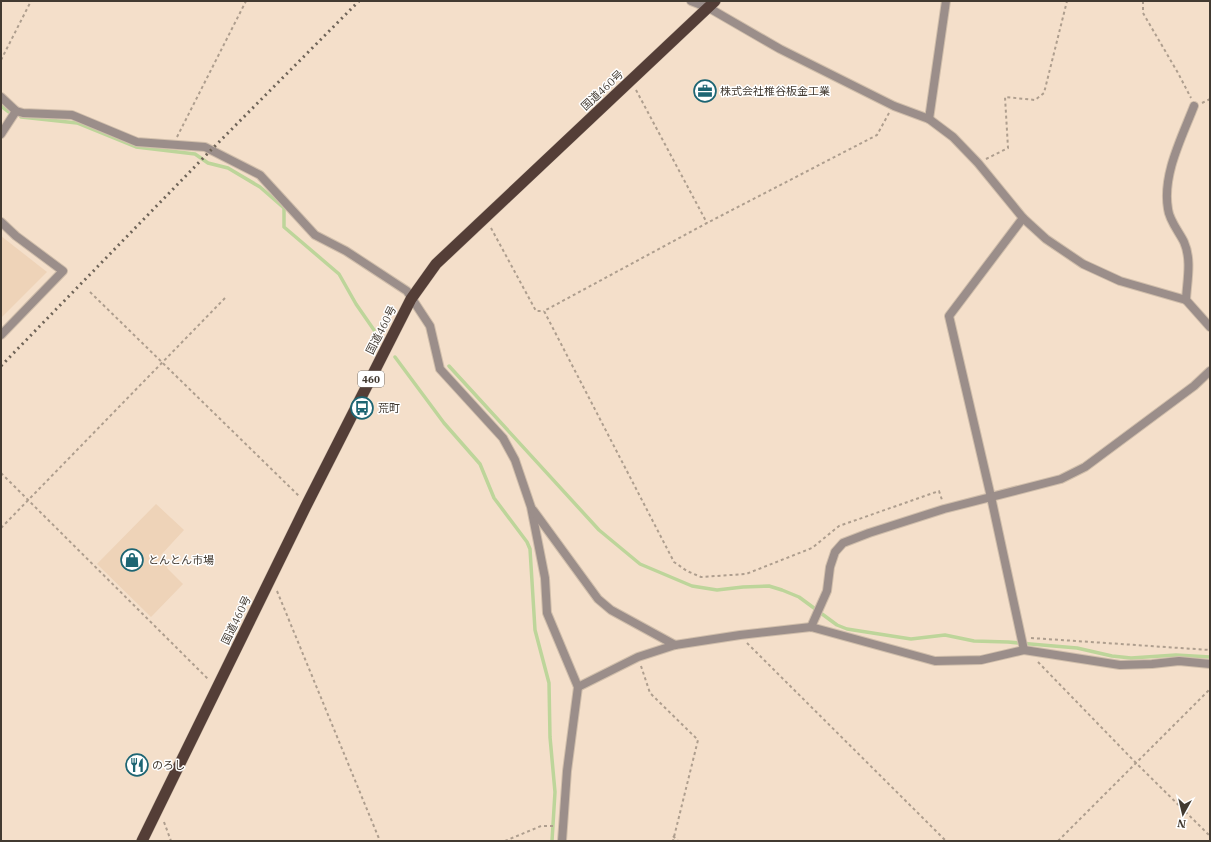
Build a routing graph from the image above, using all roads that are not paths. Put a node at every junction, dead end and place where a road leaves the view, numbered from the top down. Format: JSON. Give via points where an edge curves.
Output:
{"nodes":[{"id":1,"x":691,"y":1,"type":"edge"},
{"id":2,"x":946,"y":1,"type":"edge"},
{"id":3,"x":712,"y":4,"type":"edge"},
{"id":4,"x":1,"y":97,"type":"edge"},
{"id":5,"x":1194,"y":106,"type":"road end"},
{"id":6,"x":16,"y":111,"type":"junction"},
{"id":7,"x":929,"y":119,"type":"junction"},
{"id":8,"x":1,"y":134,"type":"edge"},
{"id":9,"x":1023,"y":218,"type":"junction"},
{"id":10,"x":1,"y":222,"type":"edge"},
{"id":11,"x":411,"y":299,"type":"junction"},
{"id":12,"x":1186,"y":300,"type":"junction"},
{"id":13,"x":1210,"y":327,"type":"edge"},
{"id":14,"x":1,"y":335,"type":"edge"},
{"id":15,"x":1210,"y":371,"type":"edge"},
{"id":16,"x":990,"y":497,"type":"junction"},
{"id":17,"x":531,"y":507,"type":"junction"},
{"id":18,"x":811,"y":627,"type":"junction"},
{"id":19,"x":675,"y":645,"type":"junction"},
{"id":20,"x":1024,"y":650,"type":"junction"},
{"id":21,"x":1210,"y":664,"type":"edge"},
{"id":22,"x":578,"y":687,"type":"junction"},
{"id":23,"x":142,"y":841,"type":"edge"},
{"id":24,"x":562,"y":841,"type":"edge"}],
"edges":[{"from":1,"to":3,"type":"street"},
{"from":2,"to":7,"type":"street"},
{"from":3,"to":7,"type":"street","via":[[780,49],[894,106]]},
{"from":3,"to":11,"type":"highway","name":"国道460号","number":"460","via":[[436,264]]},
{"from":4,"to":6,"type":"street"},
{"from":5,"to":12,"type":"street","via":[[1173,161],[1166,190],[1168,210],[1185,244],[1189,262]]},
{"from":6,"to":8,"type":"street"},
{"from":6,"to":11,"type":"street","via":[[72,116],[137,142],[205,147],[260,175],[315,235],[387,277],[407,291]]},
{"from":7,"to":9,"type":"street","via":[[953,137],[978,163]]},
{"from":9,"to":12,"type":"street","via":[[1083,264],[1120,281]]},
{"from":9,"to":16,"type":"street","via":[[949,316]]},
{"from":10,"to":14,"type":"street","via":[[63,271]]},
{"from":11,"to":17,"type":"street","via":[[430,326],[440,368],[503,438],[515,460]]},
{"from":11,"to":23,"type":"highway","name":"国道460号","number":"460","via":[[307,504]]},
{"from":12,"to":13,"type":"street"},
{"from":15,"to":16,"type":"street","via":[[1194,386],[1085,467],[1061,479]]},
{"from":16,"to":18,"type":"street","via":[[944,508],[843,543],[835,552],[827,591]]},
{"from":16,"to":20,"type":"street"},
{"from":17,"to":19,"type":"street","via":[[598,599],[611,610]]},
{"from":17,"to":22,"type":"street","via":[[545,578],[547,613]]},
{"from":18,"to":19,"type":"street"},
{"from":18,"to":20,"type":"street","via":[[935,662],[981,660]]},
{"from":19,"to":22,"type":"street","via":[[638,657]]},
{"from":20,"to":21,"type":"street","via":[[1120,665],[1179,661]]},
{"from":22,"to":24,"type":"street","via":[[567,772]]}]}
